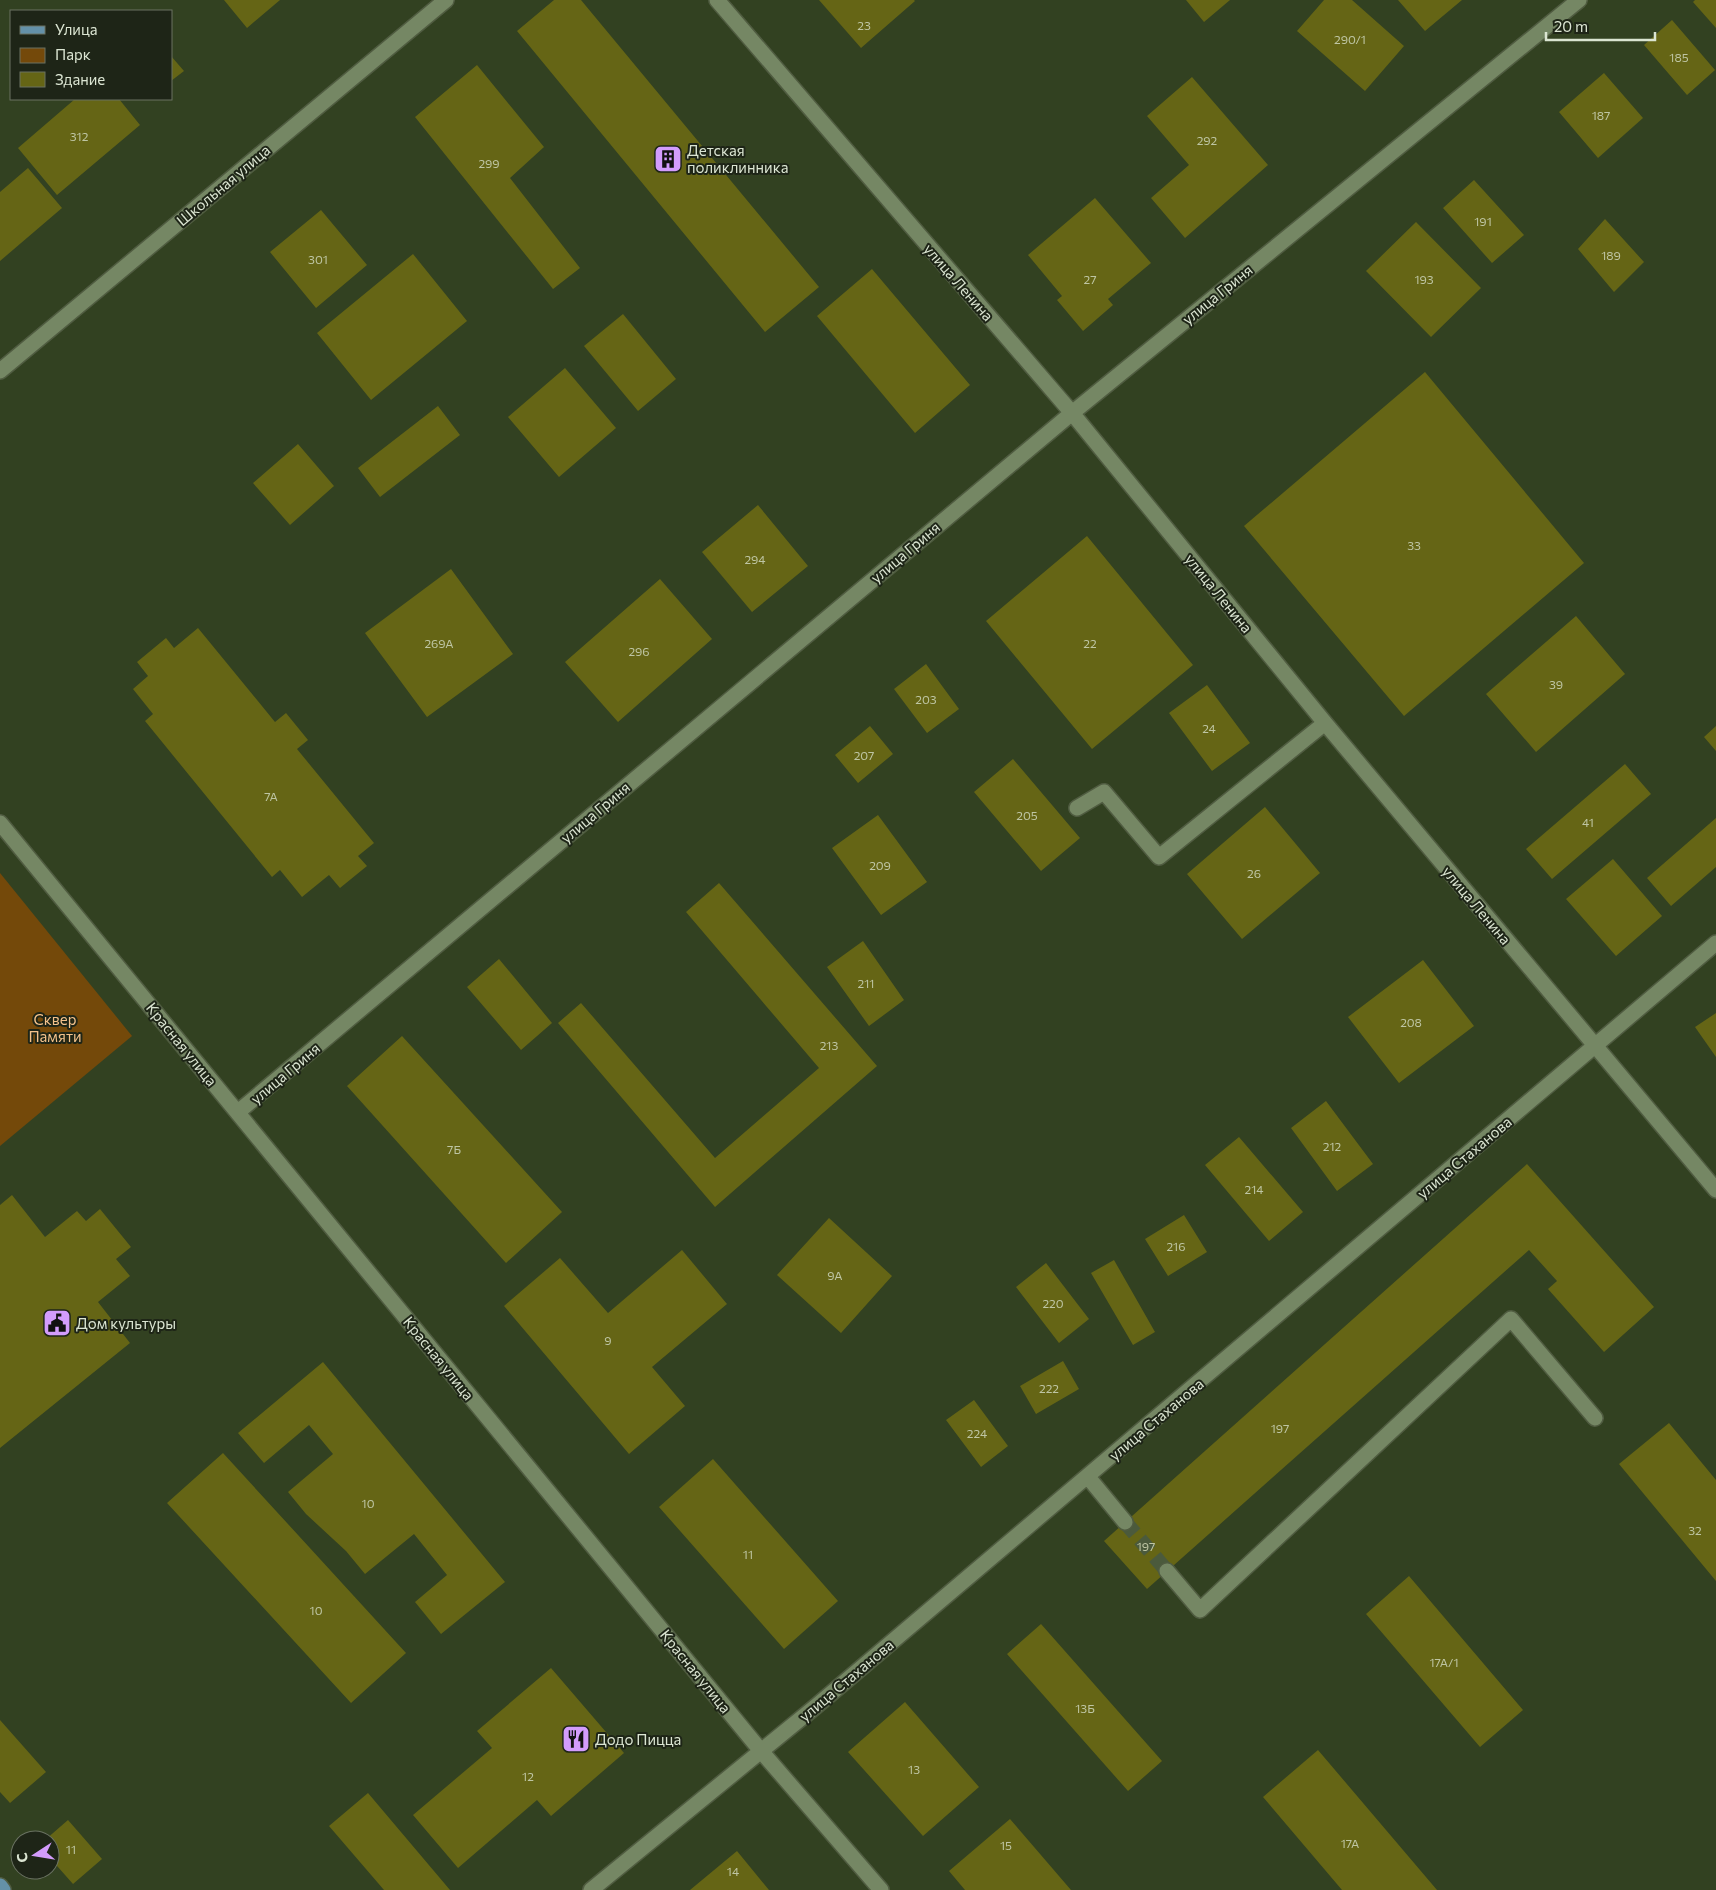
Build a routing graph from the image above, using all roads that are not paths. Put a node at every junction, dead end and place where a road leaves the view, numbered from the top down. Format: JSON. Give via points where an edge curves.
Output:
{"nodes":[{"id":1,"x":446,"y":0,"type":"edge"},
{"id":2,"x":717,"y":0,"type":"edge"},
{"id":3,"x":1579,"y":0,"type":"edge"},
{"id":4,"x":0,"y":371,"type":"edge"},
{"id":5,"x":1072,"y":413,"type":"junction"},
{"id":6,"x":1325,"y":723,"type":"junction"},
{"id":7,"x":1077,"y":808,"type":"dead end"},
{"id":8,"x":0,"y":823,"type":"edge"},
{"id":9,"x":1716,"y":943,"type":"edge"},
{"id":10,"x":1595,"y":1046,"type":"junction"},
{"id":11,"x":238,"y":1112,"type":"junction"},
{"id":12,"x":1716,"y":1190,"type":"edge"},
{"id":13,"x":1595,"y":1418,"type":"dead end"},
{"id":14,"x":1088,"y":1476,"type":"junction"},
{"id":15,"x":1125,"y":1522,"type":"tunnel mouth"},
{"id":16,"x":1167,"y":1571,"type":"tunnel mouth"},
{"id":17,"x":761,"y":1751,"type":"junction"},
{"id":18,"x":0,"y":1886,"type":"edge"},
{"id":19,"x":3,"y":1890,"type":"edge"},
{"id":20,"x":591,"y":1890,"type":"edge"},
{"id":21,"x":881,"y":1890,"type":"edge"}],
"edges":[{"from":1,"to":4,"type":"street","name":"Школьная улица"},
{"from":2,"to":5,"type":"street","name":"улица Ленина"},
{"from":3,"to":5,"type":"street","name":"улица Гриня"},
{"from":5,"to":6,"type":"street","name":"улица Ленина"},
{"from":5,"to":11,"type":"street","name":"улица Гриня"},
{"from":6,"to":7,"type":"street","via":[[1159,857],[1104,792]]},
{"from":6,"to":10,"type":"street","name":"улица Ленина"},
{"from":8,"to":11,"type":"street","name":"Красная улица"},
{"from":9,"to":10,"type":"street","name":"улица Стаханова"},
{"from":10,"to":12,"type":"street","name":"улица Ленина"},
{"from":10,"to":14,"type":"street","name":"улица Стаханова"},
{"from":11,"to":17,"type":"street","name":"Красная улица"},
{"from":13,"to":16,"type":"street","via":[[1511,1319],[1200,1610]]},
{"from":14,"to":15,"type":"street"},
{"from":14,"to":17,"type":"street","name":"улица Стаханова"},
{"from":17,"to":20,"type":"street","name":"улица Стаханова"},
{"from":17,"to":21,"type":"street","name":"Красная улица"},
{"from":18,"to":19,"type":"main road"}]}
